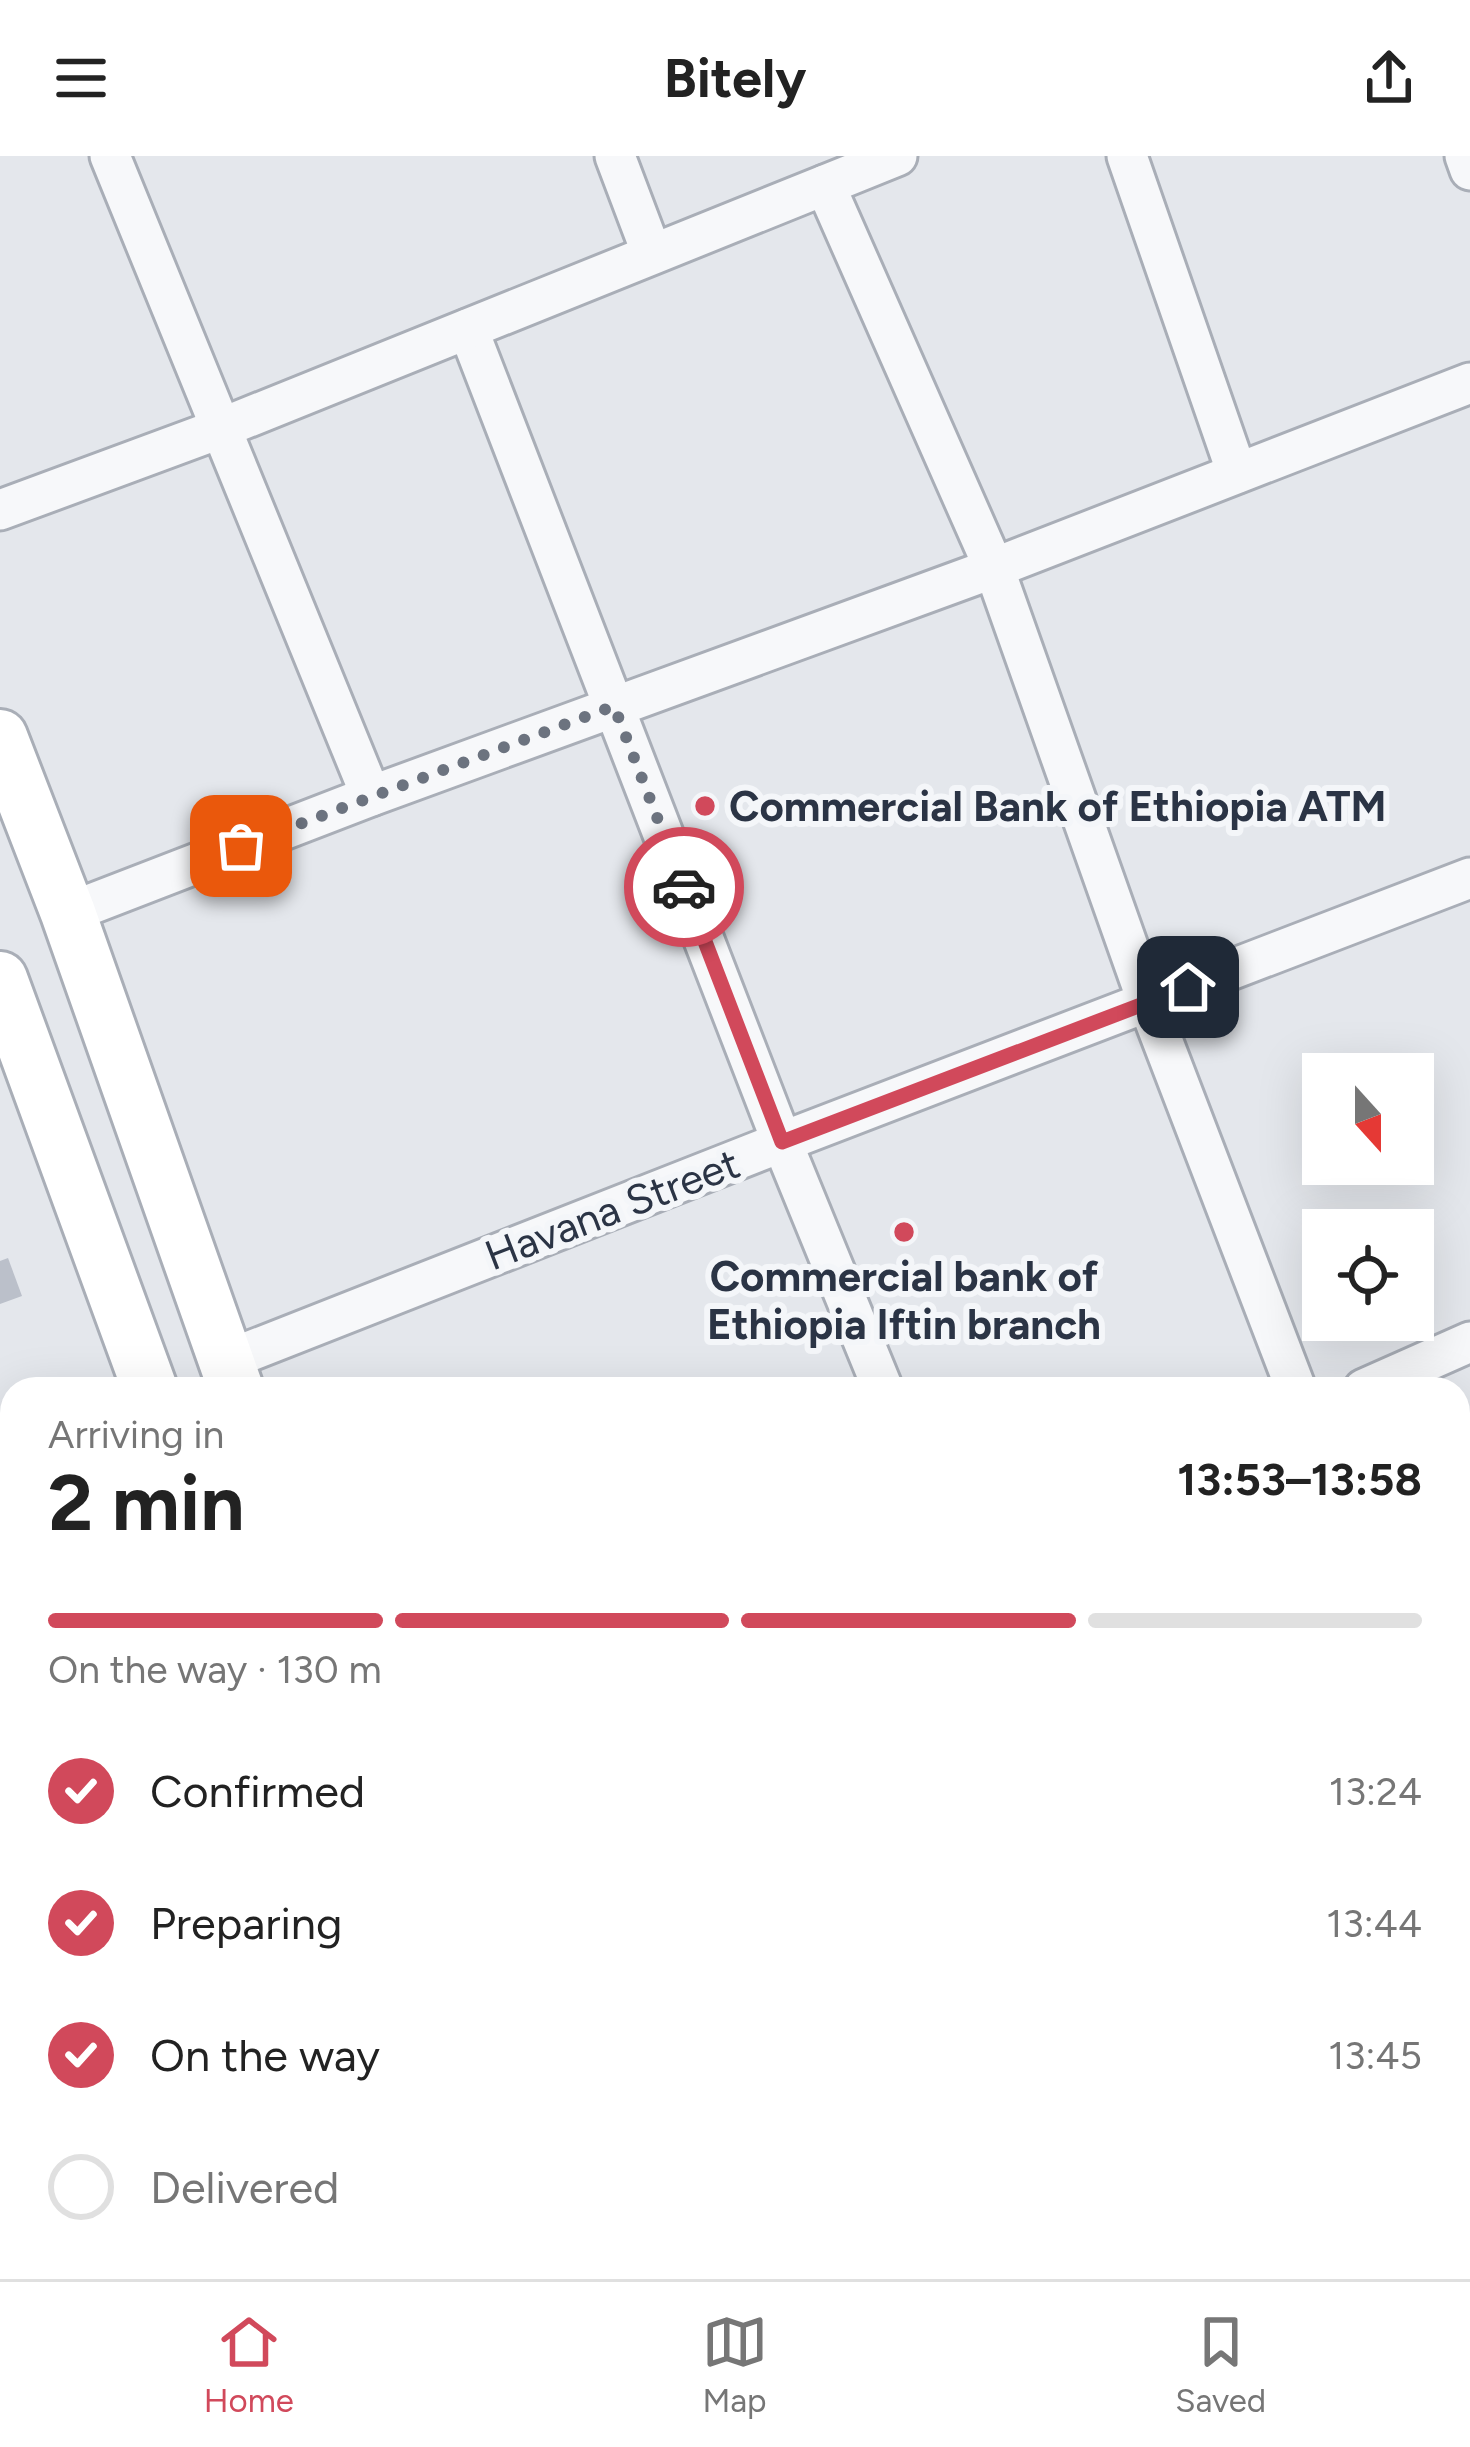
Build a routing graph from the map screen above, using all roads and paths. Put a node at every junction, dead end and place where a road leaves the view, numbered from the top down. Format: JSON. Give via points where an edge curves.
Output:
{"nodes":[{"id":1,"x":110,"y":156,"type":"edge"},
{"id":2,"x":615,"y":156,"type":"edge"},
{"id":3,"x":897,"y":156,"type":"edge"},
{"id":4,"x":1126,"y":156,"type":"edge"},
{"id":5,"x":1465,"y":156,"type":"edge"},
{"id":6,"x":1470,"y":170,"type":"edge"},
{"id":7,"x":825,"y":185,"type":"junction"},
{"id":8,"x":652,"y":254,"type":"junction"},
{"id":9,"x":468,"y":329,"type":"junction"},
{"id":10,"x":1470,"y":383,"type":"edge"},
{"id":11,"x":219,"y":429,"type":"junction"},
{"id":12,"x":1237,"y":473,"type":"junction"},
{"id":13,"x":0,"y":510,"type":"edge"},
{"id":14,"x":994,"y":568,"type":"junction"},
{"id":15,"x":614,"y":706,"type":"junction"},
{"id":16,"x":0,"y":736,"type":"edge"},
{"id":17,"x":371,"y":796,"type":"junction"},
{"id":18,"x":1470,"y":878,"type":"edge"},
{"id":19,"x":68,"y":913,"type":"junction"},
{"id":20,"x":0,"y":979,"type":"edge"},
{"id":21,"x":1148,"y":1003,"type":"junction"},
{"id":22,"x":782,"y":1142,"type":"junction"},
{"id":23,"x":1470,"y":1342,"type":"edge"},
{"id":24,"x":231,"y":1375,"type":"edge"},
{"id":25,"x":146,"y":1377,"type":"edge"},
{"id":26,"x":879,"y":1377,"type":"edge"},
{"id":27,"x":1291,"y":1377,"type":"edge"},
{"id":28,"x":1391,"y":1377,"type":"edge"}],
"edges":[{"from":1,"to":11,"type":"street"},
{"from":2,"to":8,"type":"street"},
{"from":3,"to":7,"type":"street"},
{"from":4,"to":12,"type":"street"},
{"from":5,"to":6,"type":"street"},
{"from":7,"to":8,"type":"street"},
{"from":7,"to":14,"type":"street"},
{"from":8,"to":9,"type":"street"},
{"from":9,"to":11,"type":"street"},
{"from":9,"to":15,"type":"street"},
{"from":10,"to":12,"type":"street"},
{"from":11,"to":13,"type":"street"},
{"from":11,"to":17,"type":"street"},
{"from":12,"to":14,"type":"street"},
{"from":14,"to":15,"type":"street"},
{"from":14,"to":21,"type":"street"},
{"from":15,"to":17,"type":"street"},
{"from":15,"to":22,"type":"street"},
{"from":16,"to":19,"type":"main road"},
{"from":17,"to":19,"type":"street"},
{"from":18,"to":21,"type":"street","name":"Havana Street"},
{"from":19,"to":24,"type":"main road"},
{"from":20,"to":25,"type":"main road"},
{"from":21,"to":22,"type":"street","name":"Havana Street"},
{"from":21,"to":27,"type":"street"},
{"from":22,"to":24,"type":"street","name":"Havana Street"},
{"from":22,"to":26,"type":"street"},
{"from":23,"to":28,"type":"street"}]}
